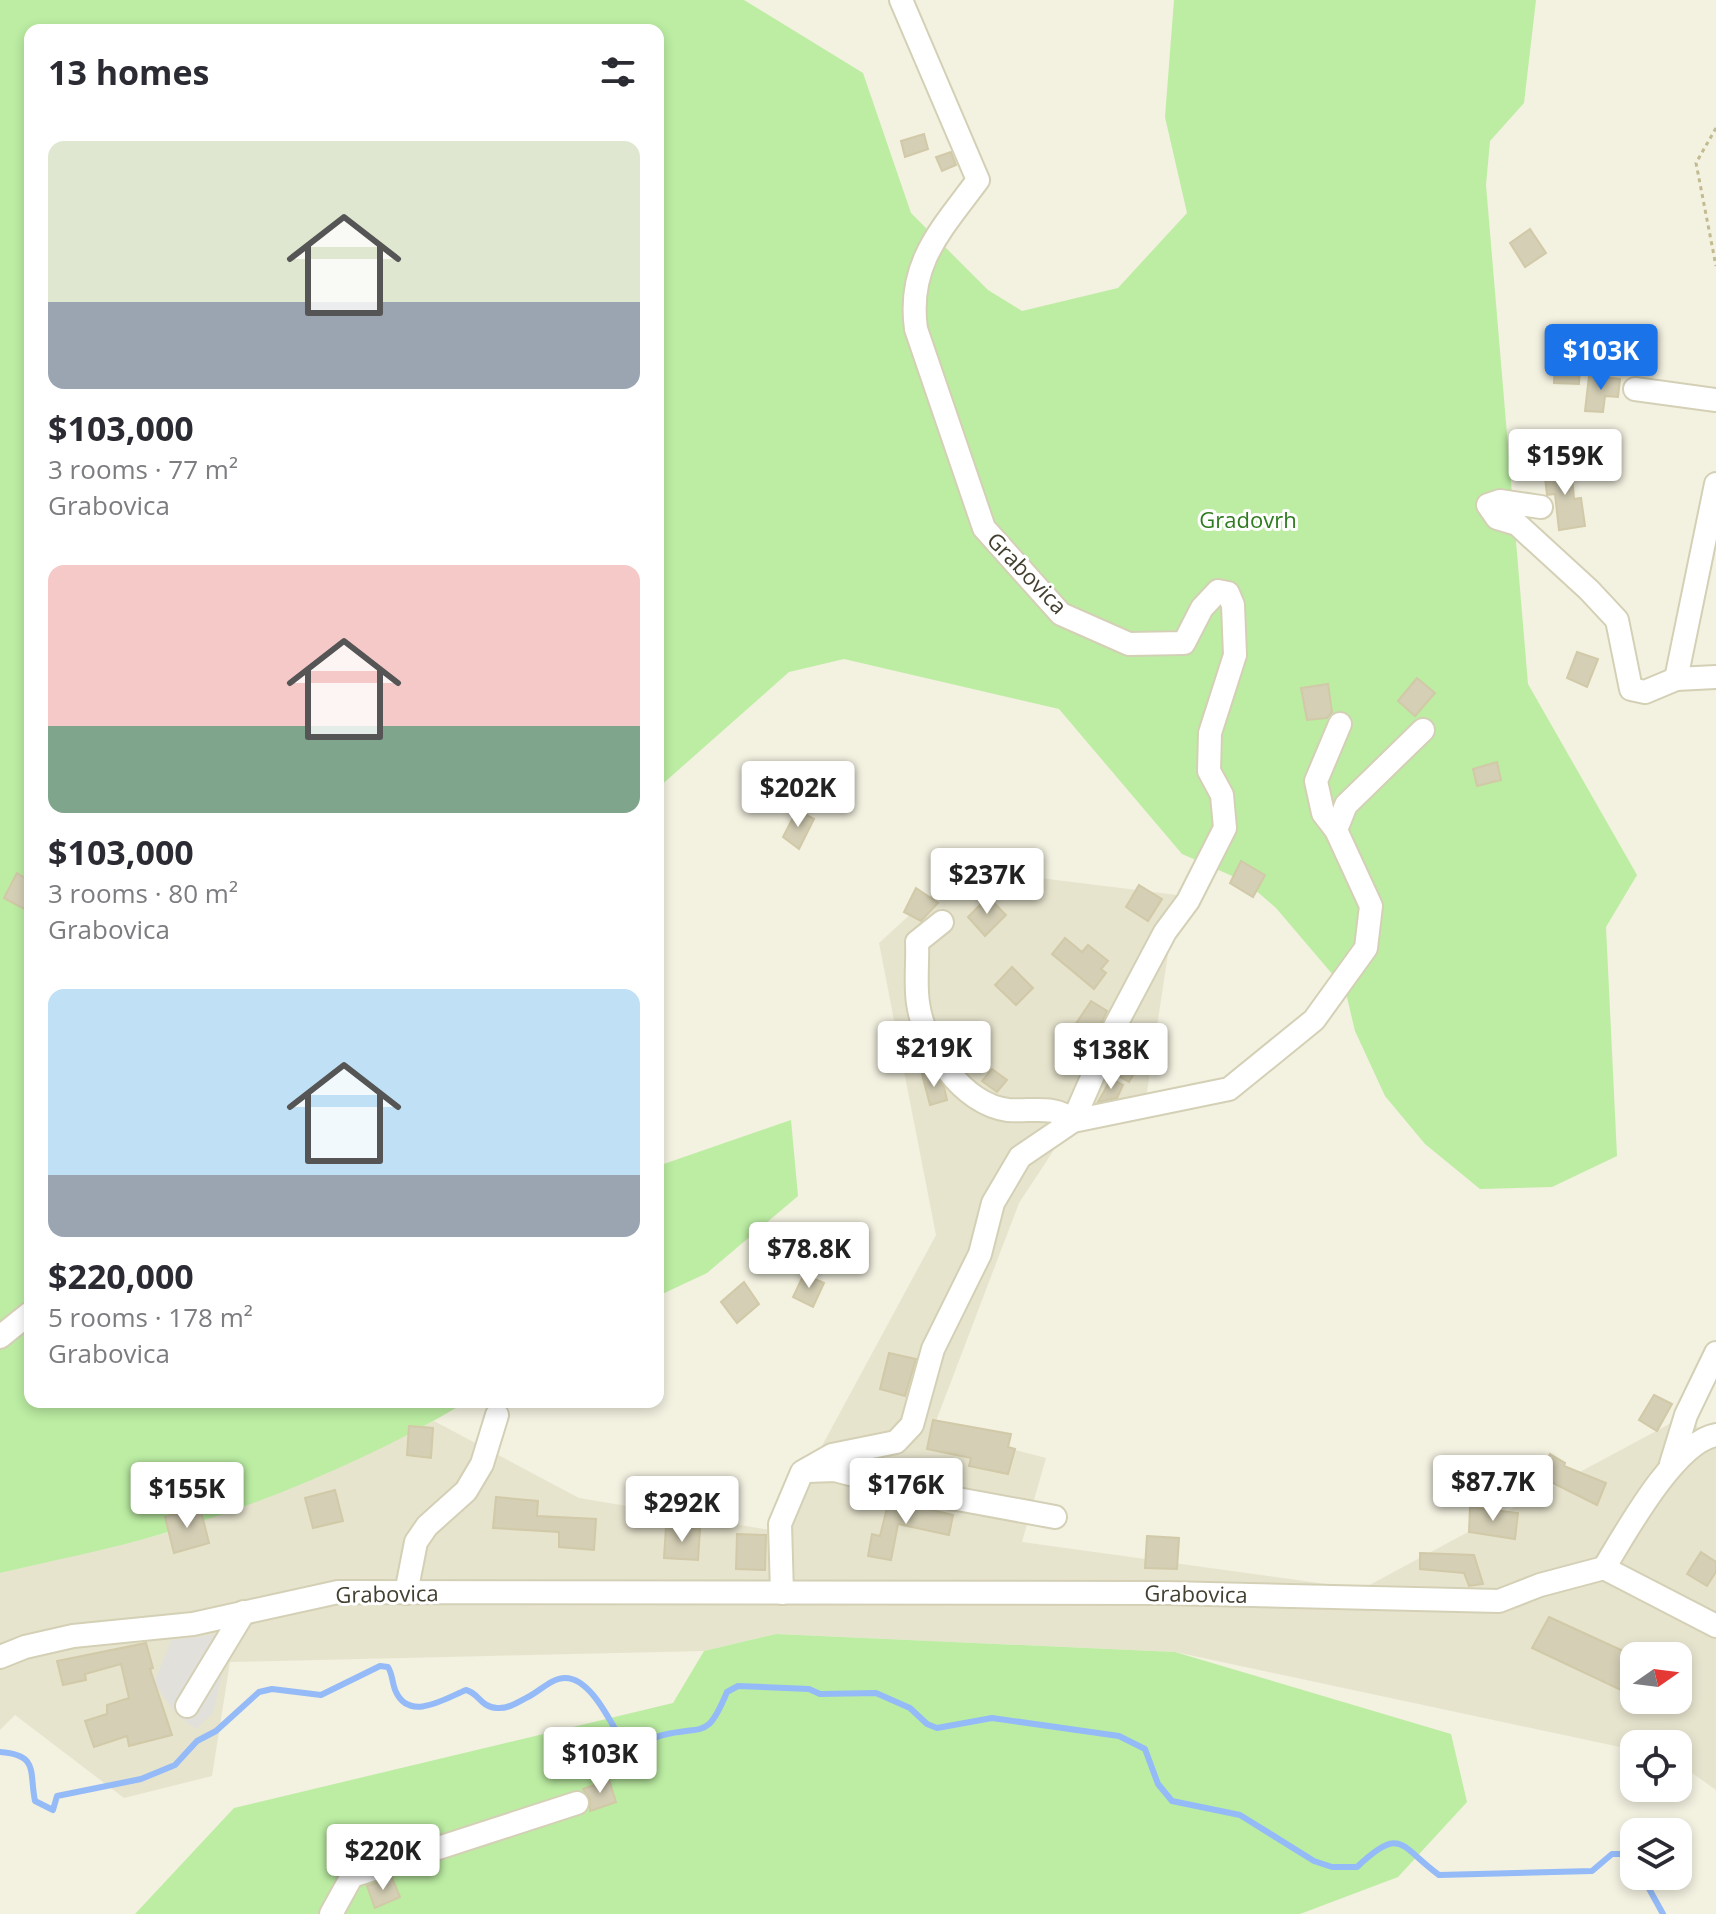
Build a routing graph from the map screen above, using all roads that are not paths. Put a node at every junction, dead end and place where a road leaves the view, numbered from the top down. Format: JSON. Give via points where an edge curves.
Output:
{"nodes":[{"id":1,"x":901,"y":0,"type":"edge"},
{"id":2,"x":1635,"y":389,"type":"dead end"},
{"id":3,"x":1716,"y":400,"type":"edge"},
{"id":4,"x":1716,"y":484,"type":"edge"},
{"id":5,"x":1541,"y":507,"type":"dead end"},
{"id":6,"x":1716,"y":677,"type":"edge"},
{"id":7,"x":1676,"y":679,"type":"junction"},
{"id":8,"x":1340,"y":724,"type":"dead end"},
{"id":9,"x":1423,"y":730,"type":"dead end"},
{"id":10,"x":1336,"y":830,"type":"junction"},
{"id":11,"x":942,"y":922,"type":"dead end"},
{"id":12,"x":1073,"y":1121,"type":"junction"},
{"id":13,"x":24,"y":1318,"type":"edge"},
{"id":14,"x":0,"y":1337,"type":"edge"},
{"id":15,"x":1716,"y":1353,"type":"edge"},
{"id":16,"x":497,"y":1415,"type":"dead end"},
{"id":17,"x":1716,"y":1435,"type":"edge"},
{"id":18,"x":802,"y":1472,"type":"junction"},
{"id":19,"x":1668,"y":1473,"type":"junction"},
{"id":20,"x":1055,"y":1517,"type":"dead end"},
{"id":21,"x":1604,"y":1568,"type":"junction"},
{"id":22,"x":406,"y":1593,"type":"junction"},
{"id":23,"x":782,"y":1593,"type":"junction"},
{"id":24,"x":244,"y":1612,"type":"junction"},
{"id":25,"x":1716,"y":1626,"type":"edge"},
{"id":26,"x":0,"y":1657,"type":"edge"},
{"id":27,"x":187,"y":1706,"type":"dead end"},
{"id":28,"x":577,"y":1803,"type":"dead end"},
{"id":29,"x":331,"y":1914,"type":"edge"}],
"edges":[{"from":1,"to":12,"type":"street","name":"Grabovica","via":[[978,180],[938,235],[916,276],[912,300],[920,341],[984,528],[1061,614],[1129,644],[1184,643],[1202,608],[1218,591],[1228,593],[1233,605],[1235,655],[1210,733],[1209,771],[1222,795],[1225,828],[1112,1032]]},
{"from":2,"to":3,"type":"street"},
{"from":4,"to":7,"type":"street"},
{"from":5,"to":7,"type":"street","via":[[1500,501],[1488,505],[1497,518],[1517,524],[1538,542],[1617,620],[1631,689],[1645,692]]},
{"from":6,"to":7,"type":"street"},
{"from":8,"to":10,"type":"street","via":[[1316,781],[1323,813]]},
{"from":9,"to":10,"type":"street","via":[[1346,805]]},
{"from":10,"to":12,"type":"street","via":[[1371,906],[1366,948],[1314,1020],[1229,1089]]},
{"from":11,"to":12,"type":"street","via":[[917,942],[918,1003],[929,1042],[978,1101],[1007,1110],[1047,1109]]},
{"from":12,"to":18,"type":"street","via":[[1020,1157],[993,1203],[980,1254],[933,1349],[912,1425],[896,1442],[832,1455]]},
{"from":13,"to":14,"type":"street"},
{"from":15,"to":19,"type":"street","via":[[1686,1415]]},
{"from":16,"to":22,"type":"street","via":[[482,1464],[466,1491],[416,1542]]},
{"from":17,"to":19,"type":"street","via":[[1700,1438]]},
{"from":18,"to":20,"type":"street","via":[[835,1470],[914,1491]]},
{"from":18,"to":23,"type":"street","via":[[780,1524]]},
{"from":19,"to":21,"type":"street"},
{"from":21,"to":23,"type":"street","name":"Grabovica","via":[[1499,1601],[1167,1593]]},
{"from":21,"to":25,"type":"street"},
{"from":22,"to":23,"type":"street","name":"Grabovica"},
{"from":22,"to":24,"type":"street","name":"Grabovica","via":[[338,1592]]},
{"from":24,"to":26,"type":"street","name":"Grabovica","via":[[193,1624],[73,1636]]},
{"from":24,"to":27,"type":"street"},
{"from":28,"to":29,"type":"street","via":[[352,1876]]}]}
